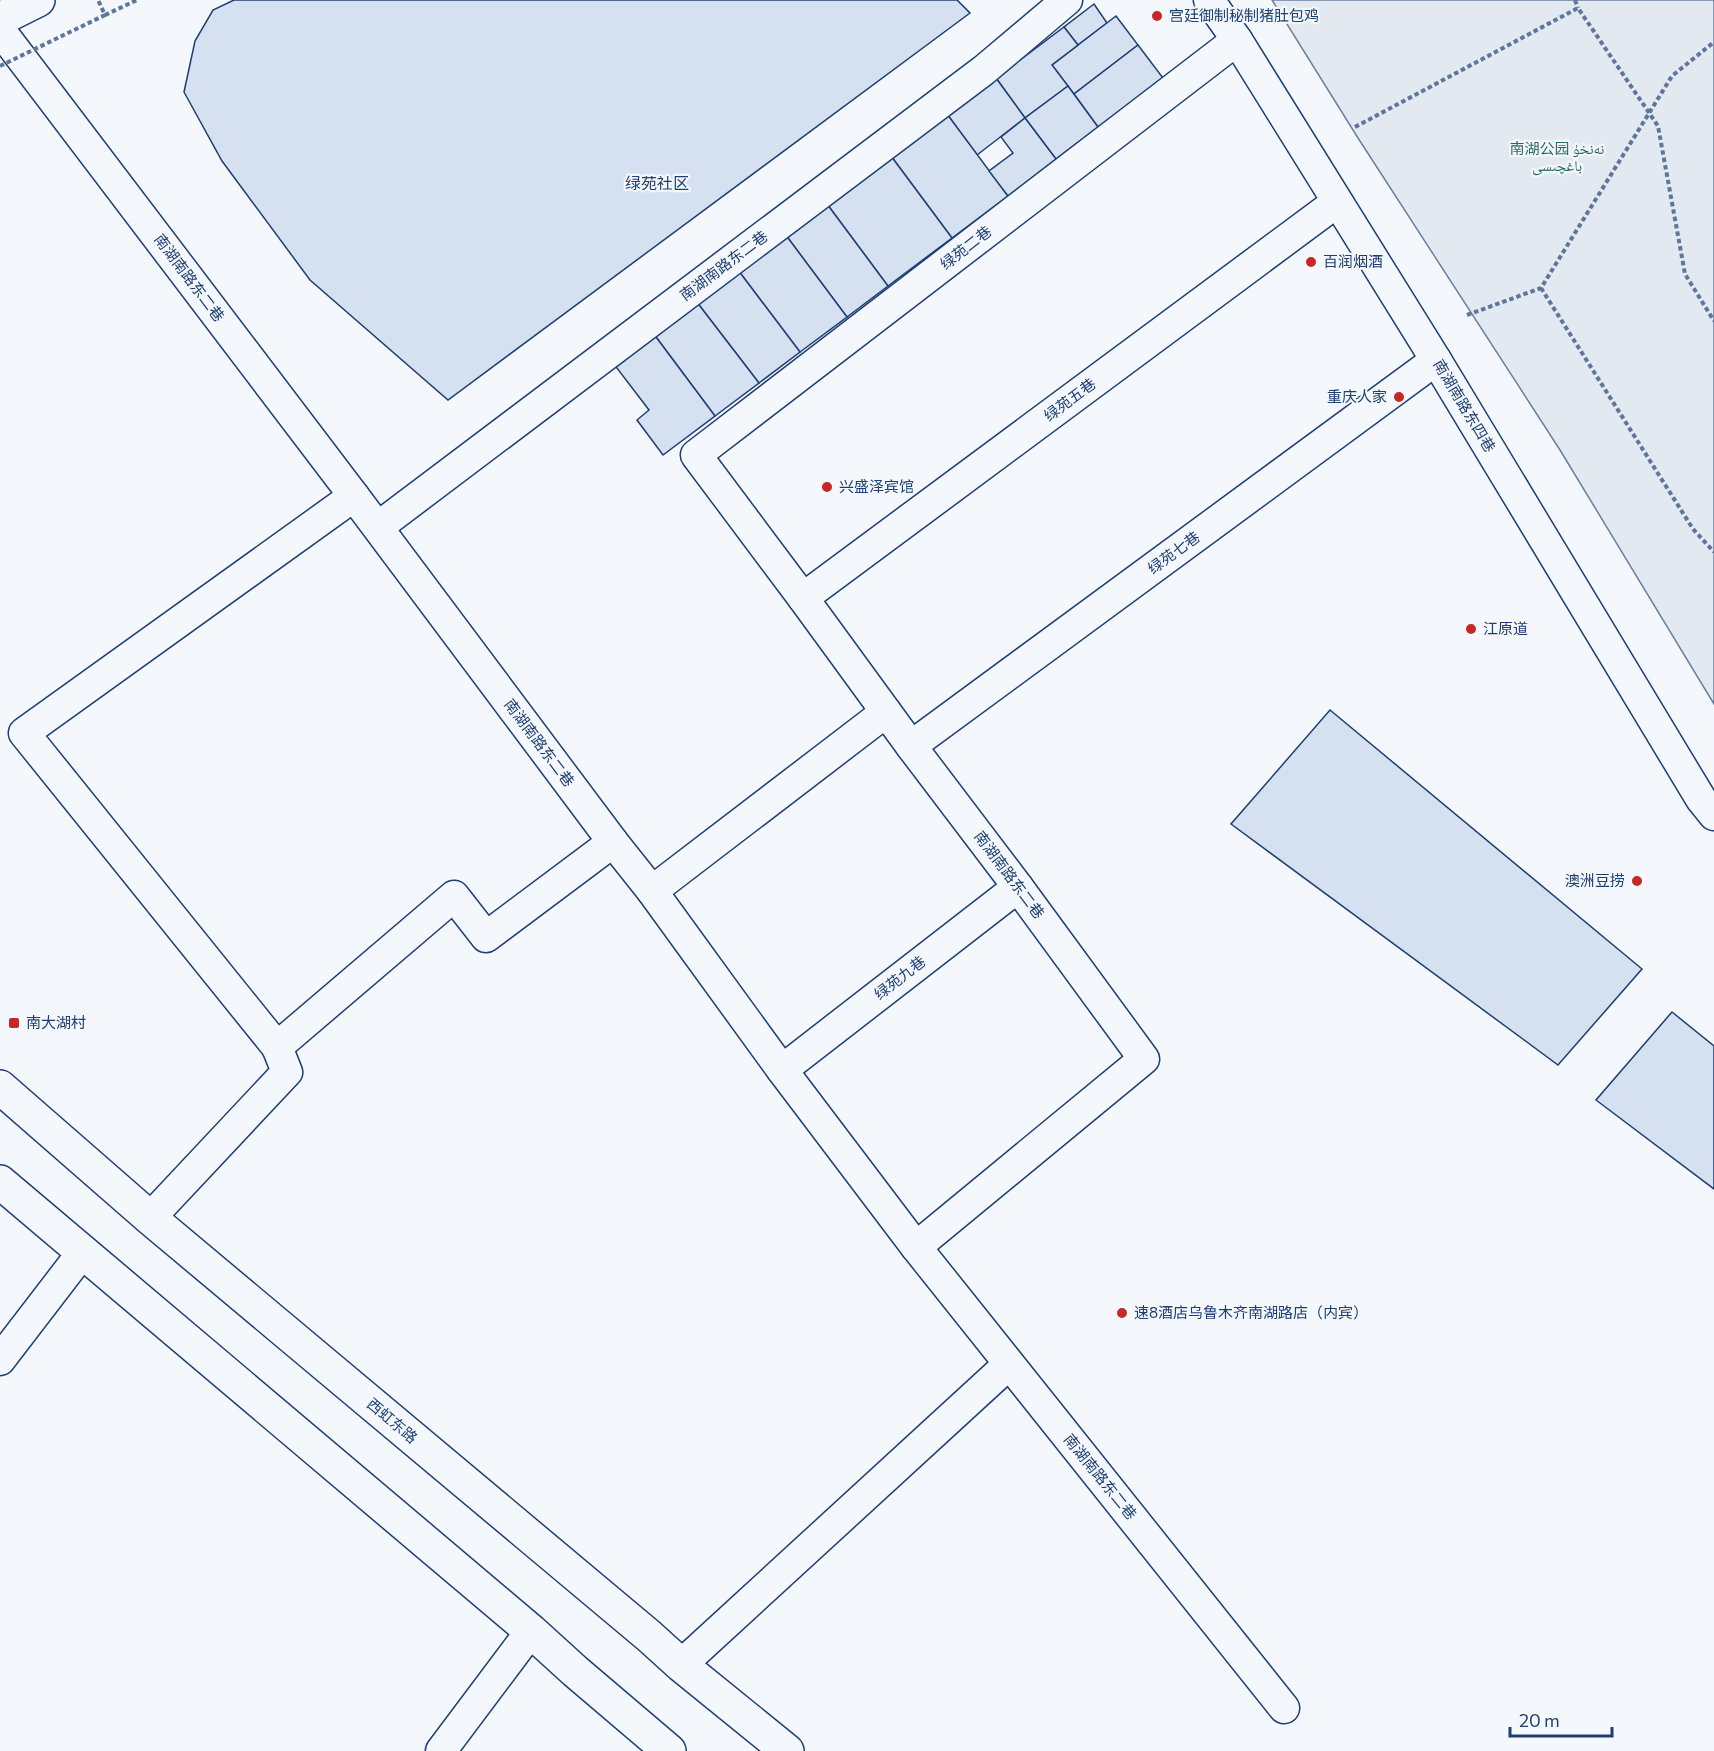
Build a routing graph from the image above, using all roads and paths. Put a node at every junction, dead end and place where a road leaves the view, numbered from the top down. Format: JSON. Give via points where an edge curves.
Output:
{"nodes":[{"id":1,"x":38,"y":0,"type":"edge"},
{"id":2,"x":98,"y":0,"type":"edge"},
{"id":3,"x":137,"y":0,"type":"edge"},
{"id":4,"x":1067,"y":0,"type":"edge"},
{"id":5,"x":1209,"y":0,"type":"edge"},
{"id":6,"x":1575,"y":0,"type":"edge"},
{"id":7,"x":1578,"y":8,"type":"junction"},
{"id":8,"x":105,"y":15,"type":"junction"},
{"id":9,"x":0,"y":19,"type":"edge"},
{"id":10,"x":0,"y":30,"type":"edge"},
{"id":11,"x":1237,"y":40,"type":"junction"},
{"id":12,"x":1714,"y":42,"type":"edge"},
{"id":13,"x":0,"y":66,"type":"edge"},
{"id":14,"x":1355,"y":127,"type":"dead end"},
{"id":15,"x":1337,"y":202,"type":"junction"},
{"id":16,"x":1541,"y":288,"type":"junction"},
{"id":17,"x":1467,"y":315,"type":"dead end"},
{"id":18,"x":1714,"y":321,"type":"edge"},
{"id":19,"x":1436,"y":360,"type":"junction"},
{"id":20,"x":696,"y":455,"type":"joint"},
{"id":21,"x":354,"y":496,"type":"junction"},
{"id":22,"x":378,"y":527,"type":"junction"},
{"id":23,"x":1714,"y":552,"type":"edge"},
{"id":24,"x":803,"y":598,"type":"junction"},
{"id":25,"x":886,"y":712,"type":"junction"},
{"id":26,"x":911,"y":746,"type":"junction"},
{"id":27,"x":1714,"y":815,"type":"edge"},
{"id":28,"x":613,"y":842,"type":"junction"},
{"id":29,"x":1018,"y":887,"type":"junction"},
{"id":30,"x":652,"y":891,"type":"junction"},
{"id":31,"x":278,"y":1047,"type":"junction"},
{"id":32,"x":782,"y":1070,"type":"junction"},
{"id":33,"x":0,"y":1087,"type":"edge"},
{"id":34,"x":0,"y":1182,"type":"edge"},
{"id":35,"x":150,"y":1218,"type":"junction"},
{"id":36,"x":916,"y":1247,"type":"junction"},
{"id":37,"x":82,"y":1253,"type":"junction"},
{"id":38,"x":0,"y":1360,"type":"edge"},
{"id":39,"x":1009,"y":1364,"type":"junction"},
{"id":40,"x":531,"y":1631,"type":"junction"},
{"id":41,"x":681,"y":1665,"type":"junction"},
{"id":42,"x":1284,"y":1707,"type":"dead end"},
{"id":43,"x":441,"y":1751,"type":"edge"},
{"id":44,"x":669,"y":1751,"type":"edge"},
{"id":45,"x":788,"y":1751,"type":"edge"}],
"edges":[{"from":1,"to":9,"type":"main road"},
{"from":2,"to":8,"type":"path","bridge":true},
{"from":3,"to":8,"type":"path"},
{"from":4,"to":22,"type":"street","name":"南湖南路东二巷","via":[[984,70]]},
{"from":5,"to":11,"type":"street","name":"南湖南路东四巷"},
{"from":6,"to":7,"type":"path"},
{"from":7,"to":14,"type":"path"},
{"from":7,"to":18,"type":"path","via":[[1658,126],[1685,274]]},
{"from":8,"to":13,"type":"path","bridge":true},
{"from":10,"to":21,"type":"street","name":"南湖南路东二巷"},
{"from":11,"to":15,"type":"street","name":"南湖南路东四巷"},
{"from":11,"to":20,"type":"street","name":"绿苑二巷"},
{"from":12,"to":16,"type":"path","via":[[1672,76]]},
{"from":15,"to":19,"type":"street","name":"南湖南路东四巷"},
{"from":15,"to":24,"type":"street","name":"绿苑五巷"},
{"from":16,"to":17,"type":"path"},
{"from":16,"to":23,"type":"path","via":[[1693,530]]},
{"from":19,"to":26,"type":"street","name":"绿苑七巷"},
{"from":19,"to":27,"type":"street","name":"南湖南路东四巷","via":[[1701,800]]},
{"from":20,"to":24,"type":"street","name":"南湖南路东二巷"},
{"from":21,"to":22,"type":"street","name":"南湖南路东二巷"},
{"from":21,"to":31,"type":"street","via":[[24,734]]},
{"from":22,"to":28,"type":"street","name":"南湖南路东二巷"},
{"from":24,"to":25,"type":"street","name":"南湖南路东二巷"},
{"from":25,"to":26,"type":"street","name":"南湖南路东二巷"},
{"from":25,"to":30,"type":"street"},
{"from":26,"to":29,"type":"street","name":"南湖南路东二巷"},
{"from":28,"to":30,"type":"street","name":"南湖南路东二巷"},
{"from":28,"to":31,"type":"street","via":[[486,937],[454,896]]},
{"from":29,"to":32,"type":"street","name":"绿苑九巷"},
{"from":29,"to":36,"type":"street","name":"南湖南路东二巷","via":[[1144,1059]]},
{"from":30,"to":32,"type":"street","name":"南湖南路东二巷"},
{"from":31,"to":35,"type":"street","via":[[287,1072]]},
{"from":32,"to":36,"type":"street","name":"南湖南路东二巷"},
{"from":33,"to":35,"type":"main road","name":"西虹东路"},
{"from":34,"to":37,"type":"main road"},
{"from":35,"to":41,"type":"main road","name":"西虹东路"},
{"from":36,"to":39,"type":"street","name":"南湖南路东二巷"},
{"from":37,"to":38,"type":"street"},
{"from":37,"to":40,"type":"main road"},
{"from":39,"to":41,"type":"street"},
{"from":39,"to":42,"type":"street","name":"南湖南路东二巷"},
{"from":40,"to":43,"type":"street"},
{"from":40,"to":44,"type":"main road"},
{"from":41,"to":45,"type":"main road","name":"西虹东路"}]}
